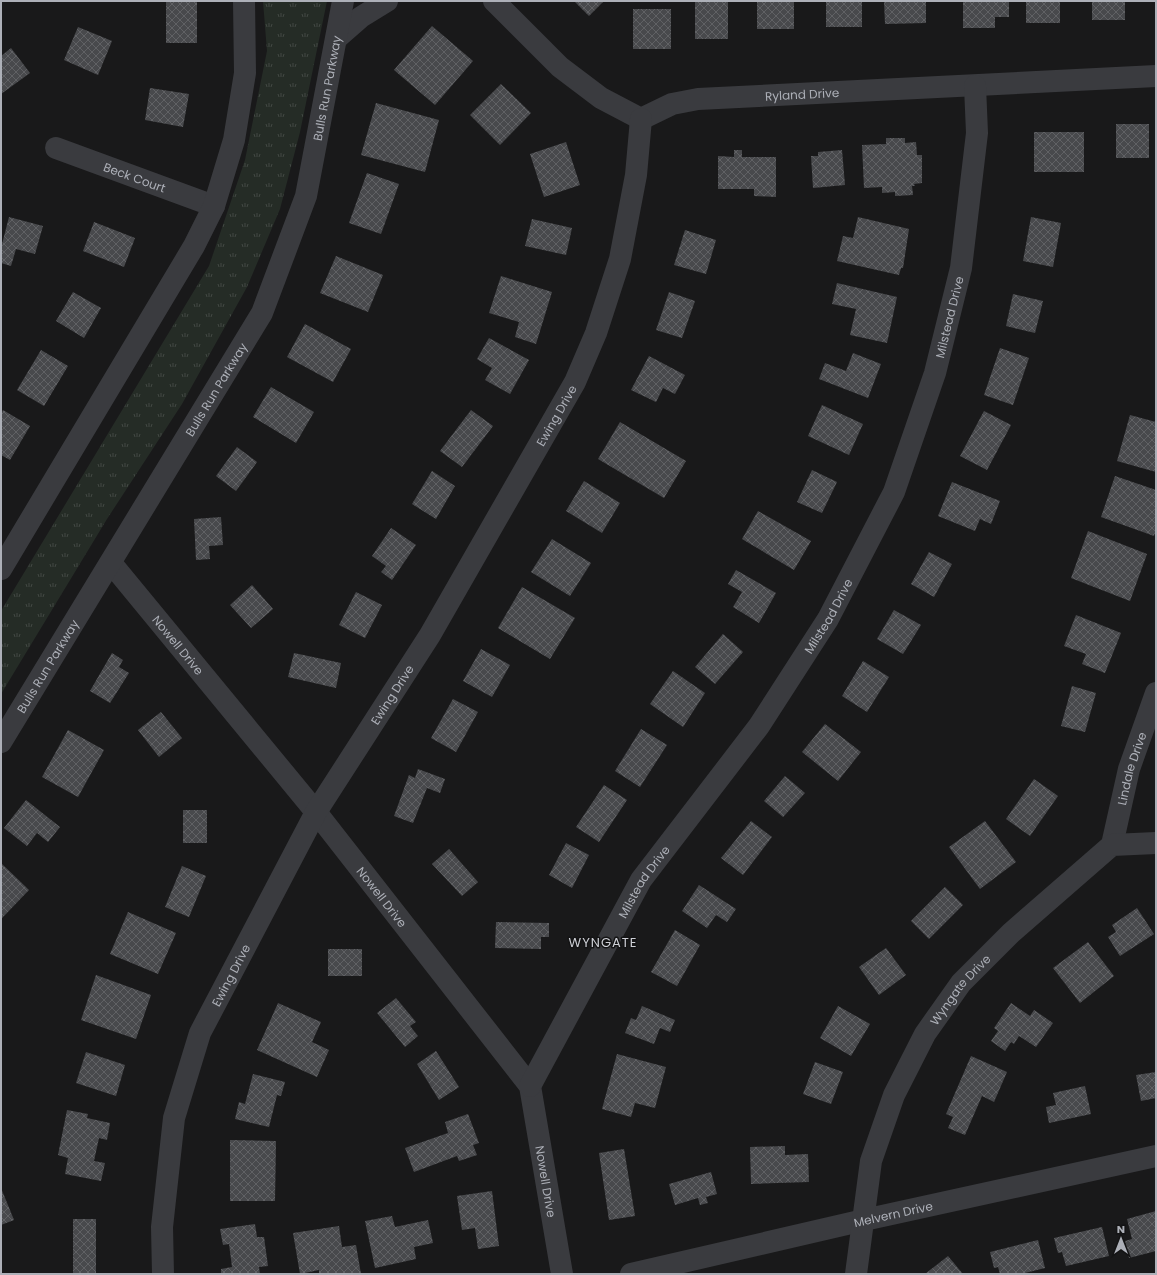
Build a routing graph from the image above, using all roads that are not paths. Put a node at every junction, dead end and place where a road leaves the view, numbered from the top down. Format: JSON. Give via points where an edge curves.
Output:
{"nodes":[{"id":1,"x":244,"y":1,"type":"edge"},
{"id":2,"x":343,"y":1,"type":"edge"},
{"id":3,"x":387,"y":1,"type":"edge"},
{"id":4,"x":494,"y":1,"type":"edge"},
{"id":5,"x":336,"y":38,"type":"junction"},
{"id":6,"x":1156,"y":76,"type":"edge"},
{"id":7,"x":975,"y":86,"type":"junction"},
{"id":8,"x":641,"y":119,"type":"junction"},
{"id":9,"x":56,"y":148,"type":"dead end"},
{"id":10,"x":214,"y":206,"type":"junction"},
{"id":11,"x":111,"y":563,"type":"junction"},
{"id":12,"x":1,"y":569,"type":"edge"},
{"id":13,"x":1156,"y":693,"type":"edge"},
{"id":14,"x":1,"y":742,"type":"edge"},
{"id":15,"x":316,"y":812,"type":"junction"},
{"id":16,"x":1156,"y":843,"type":"edge"},
{"id":17,"x":1112,"y":845,"type":"junction"},
{"id":18,"x":530,"y":1086,"type":"junction"},
{"id":19,"x":1156,"y":1156,"type":"edge"},
{"id":20,"x":864,"y":1220,"type":"junction"},
{"id":21,"x":163,"y":1274,"type":"edge"},
{"id":22,"x":562,"y":1274,"type":"edge"},
{"id":23,"x":632,"y":1274,"type":"edge"},
{"id":24,"x":856,"y":1274,"type":"edge"}],
"edges":[{"from":1,"to":10,"type":"street","via":[[245,73],[234,140]]},
{"from":2,"to":5,"type":"street","name":"Bulls Run Parkway"},
{"from":3,"to":5,"type":"street","via":[[361,17]]},
{"from":4,"to":8,"type":"street","via":[[560,67],[601,98]]},
{"from":5,"to":11,"type":"street","name":"Bulls Run Parkway","via":[[306,196],[262,313]]},
{"from":6,"to":7,"type":"street","name":"Ryland Drive"},
{"from":7,"to":8,"type":"street","name":"Ryland Drive","via":[[698,99],[672,104]]},
{"from":7,"to":18,"type":"street","name":"Milstead Drive","via":[[977,133],[961,268],[935,373],[894,492],[828,618],[759,726],[641,880]]},
{"from":8,"to":15,"type":"street","name":"Ewing Drive","via":[[636,175],[620,259],[596,333],[575,382],[430,635]]},
{"from":9,"to":10,"type":"street","name":"Beck Court"},
{"from":10,"to":12,"type":"street","via":[[194,246]]},
{"from":11,"to":14,"type":"street","name":"Bulls Run Parkway"},
{"from":11,"to":15,"type":"street","name":"Nowell Drive"},
{"from":13,"to":17,"type":"street","name":"Lindale Drive","via":[[1129,769]]},
{"from":15,"to":18,"type":"street","name":"Nowell Drive"},
{"from":15,"to":21,"type":"street","name":"Ewing Drive","via":[[200,1033],[174,1118],[162,1227]]},
{"from":16,"to":17,"type":"street"},
{"from":17,"to":20,"type":"street","name":"Wyngate Drive","via":[[1011,933],[966,978],[925,1034],[894,1095],[871,1161]]},
{"from":18,"to":22,"type":"street","name":"Nowell Drive"},
{"from":19,"to":20,"type":"street","name":"Melvern Drive"},
{"from":20,"to":23,"type":"street","name":"Melvern Drive"},
{"from":20,"to":24,"type":"street"}]}
